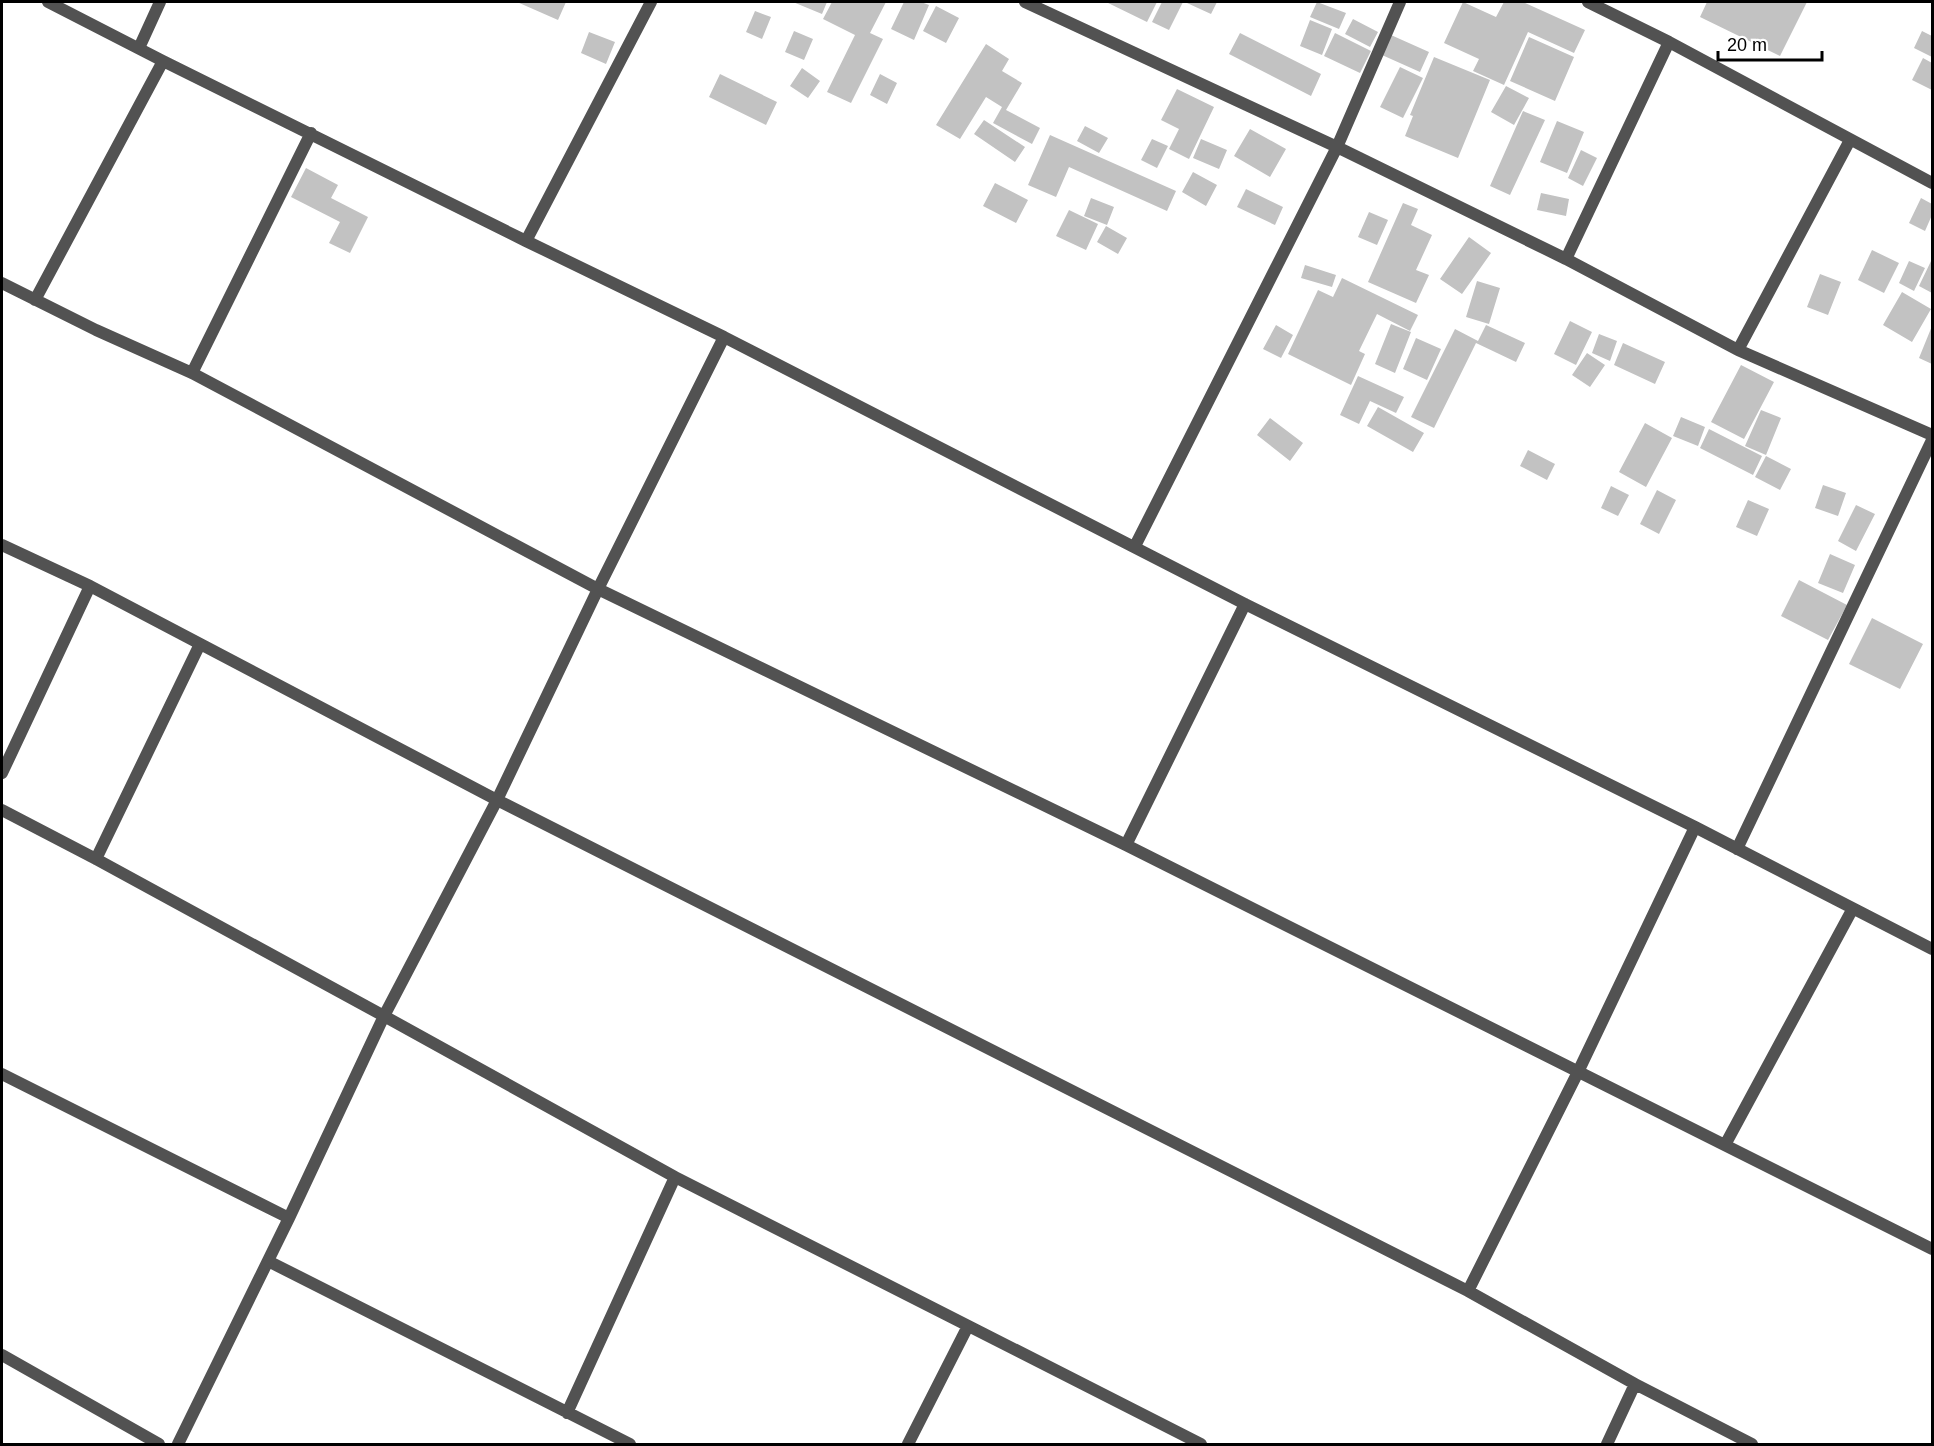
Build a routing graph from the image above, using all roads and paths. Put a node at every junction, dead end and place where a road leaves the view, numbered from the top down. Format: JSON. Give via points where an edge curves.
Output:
{"nodes":[{"id":1,"x":48,"y":2,"type":"edge"},
{"id":2,"x":160,"y":2,"type":"edge"},
{"id":3,"x":651,"y":2,"type":"edge"},
{"id":4,"x":1025,"y":2,"type":"edge"},
{"id":5,"x":1400,"y":2,"type":"edge"},
{"id":6,"x":1588,"y":2,"type":"edge"},
{"id":7,"x":1049,"y":6,"type":"edge"},
{"id":8,"x":1669,"y":42,"type":"junction"},
{"id":9,"x":138,"y":48,"type":"junction"},
{"id":10,"x":163,"y":61,"type":"junction"},
{"id":11,"x":311,"y":133,"type":"junction"},
{"id":12,"x":1850,"y":140,"type":"junction"},
{"id":13,"x":1337,"y":147,"type":"junction"},
{"id":14,"x":1932,"y":183,"type":"edge"},
{"id":15,"x":526,"y":241,"type":"junction"},
{"id":16,"x":1566,"y":259,"type":"junction"},
{"id":17,"x":2,"y":283,"type":"edge"},
{"id":18,"x":35,"y":300,"type":"junction"},
{"id":19,"x":724,"y":337,"type":"junction"},
{"id":20,"x":1738,"y":350,"type":"junction"},
{"id":21,"x":192,"y":373,"type":"junction"},
{"id":22,"x":1932,"y":438,"type":"edge"},
{"id":23,"x":2,"y":545,"type":"edge"},
{"id":24,"x":1135,"y":546,"type":"junction"},
{"id":25,"x":90,"y":586,"type":"junction"},
{"id":26,"x":598,"y":589,"type":"junction"},
{"id":27,"x":1245,"y":604,"type":"junction"},
{"id":28,"x":200,"y":644,"type":"junction"},
{"id":29,"x":2,"y":773,"type":"edge"},
{"id":30,"x":497,"y":800,"type":"junction"},
{"id":31,"x":2,"y":810,"type":"edge"},
{"id":32,"x":1695,"y":827,"type":"junction"},
{"id":33,"x":1126,"y":845,"type":"junction"},
{"id":34,"x":1737,"y":849,"type":"junction"},
{"id":35,"x":96,"y":859,"type":"junction"},
{"id":36,"x":1852,"y":910,"type":"junction"},
{"id":37,"x":1932,"y":949,"type":"edge"},
{"id":38,"x":384,"y":1016,"type":"junction"},
{"id":39,"x":1578,"y":1071,"type":"junction"},
{"id":40,"x":2,"y":1074,"type":"edge"},
{"id":41,"x":1725,"y":1145,"type":"junction"},
{"id":42,"x":675,"y":1177,"type":"junction"},
{"id":43,"x":289,"y":1218,"type":"junction"},
{"id":44,"x":1932,"y":1249,"type":"edge"},
{"id":45,"x":268,"y":1261,"type":"junction"},
{"id":46,"x":1468,"y":1292,"type":"junction"},
{"id":47,"x":968,"y":1326,"type":"junction"},
{"id":48,"x":2,"y":1355,"type":"edge"},
{"id":49,"x":1635,"y":1384,"type":"junction"},
{"id":50,"x":567,"y":1413,"type":"junction"},
{"id":51,"x":159,"y":1444,"type":"edge"},
{"id":52,"x":178,"y":1444,"type":"edge"},
{"id":53,"x":630,"y":1444,"type":"edge"},
{"id":54,"x":908,"y":1444,"type":"edge"},
{"id":55,"x":1201,"y":1444,"type":"edge"},
{"id":56,"x":1607,"y":1444,"type":"edge"},
{"id":57,"x":1752,"y":1444,"type":"edge"}],
"edges":[{"from":1,"to":9,"type":"street"},
{"from":2,"to":9,"type":"street"},
{"from":3,"to":15,"type":"street"},
{"from":4,"to":7,"type":"street"},
{"from":5,"to":13,"type":"street"},
{"from":6,"to":8,"type":"street"},
{"from":7,"to":13,"type":"street"},
{"from":8,"to":12,"type":"street"},
{"from":8,"to":16,"type":"street"},
{"from":9,"to":10,"type":"street"},
{"from":10,"to":11,"type":"street"},
{"from":10,"to":18,"type":"street"},
{"from":11,"to":15,"type":"street"},
{"from":11,"to":21,"type":"street"},
{"from":12,"to":14,"type":"street"},
{"from":12,"to":20,"type":"street"},
{"from":13,"to":16,"type":"street"},
{"from":13,"to":24,"type":"street"},
{"from":15,"to":19,"type":"street"},
{"from":16,"to":20,"type":"street"},
{"from":17,"to":18,"type":"street"},
{"from":18,"to":21,"type":"street"},
{"from":19,"to":24,"type":"street"},
{"from":19,"to":26,"type":"street"},
{"from":20,"to":22,"type":"street"},
{"from":21,"to":26,"type":"street"},
{"from":22,"to":34,"type":"street"},
{"from":23,"to":25,"type":"street"},
{"from":24,"to":27,"type":"street"},
{"from":25,"to":28,"type":"street"},
{"from":25,"to":29,"type":"street"},
{"from":26,"to":30,"type":"street"},
{"from":26,"to":33,"type":"street"},
{"from":27,"to":32,"type":"street"},
{"from":27,"to":33,"type":"street"},
{"from":28,"to":30,"type":"street"},
{"from":28,"to":35,"type":"street"},
{"from":30,"to":38,"type":"street"},
{"from":30,"to":46,"type":"street"},
{"from":31,"to":35,"type":"street"},
{"from":32,"to":34,"type":"street"},
{"from":32,"to":39,"type":"street"},
{"from":33,"to":39,"type":"street"},
{"from":34,"to":36,"type":"street"},
{"from":35,"to":38,"type":"street"},
{"from":36,"to":37,"type":"street"},
{"from":36,"to":41,"type":"street"},
{"from":38,"to":42,"type":"street"},
{"from":38,"to":43,"type":"street"},
{"from":39,"to":41,"type":"street"},
{"from":39,"to":46,"type":"street"},
{"from":40,"to":43,"type":"street"},
{"from":41,"to":44,"type":"street"},
{"from":42,"to":47,"type":"street"},
{"from":42,"to":50,"type":"street"},
{"from":43,"to":45,"type":"street"},
{"from":45,"to":50,"type":"street"},
{"from":45,"to":52,"type":"street"},
{"from":46,"to":49,"type":"street"},
{"from":47,"to":54,"type":"street"},
{"from":47,"to":55,"type":"street"},
{"from":48,"to":51,"type":"street"},
{"from":49,"to":56,"type":"street"},
{"from":49,"to":57,"type":"street"},
{"from":50,"to":53,"type":"street"}]}
